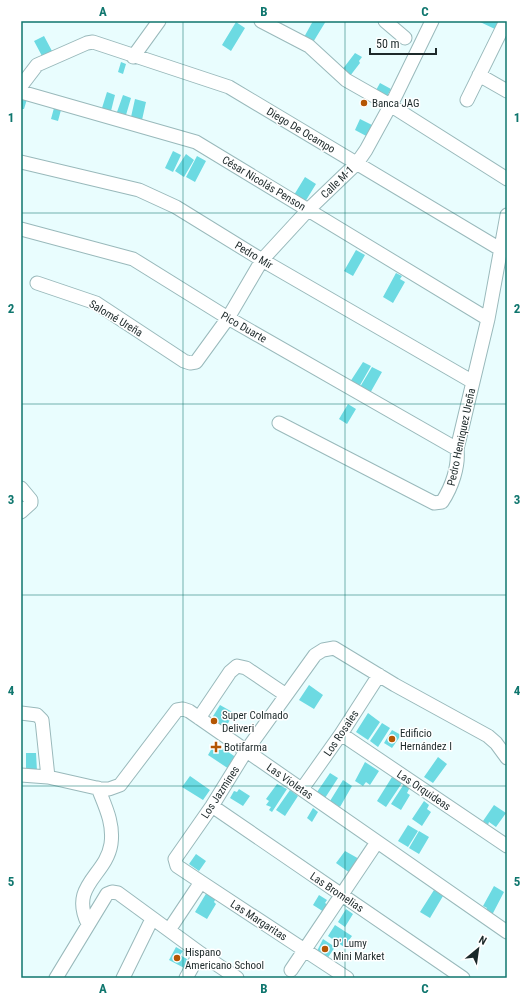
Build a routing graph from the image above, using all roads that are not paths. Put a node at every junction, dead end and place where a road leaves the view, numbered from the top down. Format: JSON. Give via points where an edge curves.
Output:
{"nodes":[{"id":1,"x":159,"y":21,"type":"edge"},
{"id":2,"x":261,"y":21,"type":"edge"},
{"id":3,"x":384,"y":21,"type":"edge"},
{"id":4,"x":432,"y":21,"type":"edge"},
{"id":5,"x":506,"y":21,"type":"edge"},
{"id":6,"x":405,"y":38,"type":"dead end"},
{"id":7,"x":133,"y":57,"type":"junction"},
{"id":8,"x":479,"y":76,"type":"junction"},
{"id":9,"x":21,"y":86,"type":"edge"},
{"id":10,"x":21,"y":92,"type":"edge"},
{"id":11,"x":507,"y":92,"type":"edge"},
{"id":12,"x":467,"y":100,"type":"dead end"},
{"id":13,"x":390,"y":106,"type":"junction"},
{"id":14,"x":21,"y":162,"type":"edge"},
{"id":15,"x":357,"y":163,"type":"junction"},
{"id":16,"x":507,"y":179,"type":"edge"},
{"id":17,"x":308,"y":210,"type":"junction"},
{"id":18,"x":507,"y":215,"type":"edge"},
{"id":19,"x":21,"y":229,"type":"edge"},
{"id":20,"x":500,"y":249,"type":"junction"},
{"id":21,"x":262,"y":260,"type":"junction"},
{"id":22,"x":37,"y":283,"type":"dead end"},
{"id":23,"x":228,"y":318,"type":"junction"},
{"id":24,"x":488,"y":319,"type":"junction"},
{"id":25,"x":190,"y":363,"type":"joint"},
{"id":26,"x":473,"y":382,"type":"junction"},
{"id":27,"x":279,"y":423,"type":"dead end"},
{"id":28,"x":457,"y":449,"type":"junction"},
{"id":29,"x":21,"y":488,"type":"edge"},
{"id":30,"x":21,"y":512,"type":"edge"},
{"id":31,"x":379,"y":675,"type":"junction"},
{"id":32,"x":286,"y":695,"type":"junction"},
{"id":33,"x":21,"y":713,"type":"edge"},
{"id":34,"x":199,"y":718,"type":"junction"},
{"id":35,"x":341,"y":734,"type":"junction"},
{"id":36,"x":246,"y":751,"type":"junction"},
{"id":37,"x":507,"y":758,"type":"edge"},
{"id":38,"x":21,"y":776,"type":"edge"},
{"id":39,"x":48,"y":777,"type":"junction"},
{"id":40,"x":98,"y":788,"type":"junction"},
{"id":41,"x":302,"y":789,"type":"junction"},
{"id":42,"x":212,"y":806,"type":"junction"},
{"id":43,"x":377,"y":842,"type":"junction"},
{"id":44,"x":507,"y":846,"type":"edge"},
{"id":45,"x":175,"y":859,"type":"joint"},
{"id":46,"x":201,"y":882,"type":"junction"},
{"id":47,"x":341,"y":895,"type":"junction"},
{"id":48,"x":152,"y":919,"type":"junction"},
{"id":49,"x":88,"y":924,"type":"junction"},
{"id":50,"x":169,"y":930,"type":"junction"},
{"id":51,"x":507,"y":932,"type":"edge"},
{"id":52,"x":305,"y":949,"type":"junction"},
{"id":53,"x":200,"y":953,"type":"junction"},
{"id":54,"x":291,"y":970,"type":"dead end"},
{"id":55,"x":56,"y":978,"type":"edge"},
{"id":56,"x":123,"y":978,"type":"edge"},
{"id":57,"x":186,"y":978,"type":"edge"},
{"id":58,"x":237,"y":978,"type":"edge"},
{"id":59,"x":347,"y":978,"type":"edge"},
{"id":60,"x":463,"y":978,"type":"edge"}],
"edges":[{"from":1,"to":7,"type":"street"},
{"from":2,"to":13,"type":"street","via":[[309,46],[346,80]]},
{"from":3,"to":6,"type":"street"},
{"from":4,"to":13,"type":"street","name":"Calle M-1"},
{"from":5,"to":8,"type":"street"},
{"from":7,"to":9,"type":"street","name":"Diego De Ocampo","via":[[93,42],[86,43],[37,65]]},
{"from":7,"to":15,"type":"street","name":"Diego De Ocampo","via":[[229,87]]},
{"from":8,"to":11,"type":"street"},
{"from":8,"to":12,"type":"street"},
{"from":10,"to":17,"type":"street","name":"César Nicolás Penson","via":[[196,142]]},
{"from":13,"to":15,"type":"street","name":"Calle M-1"},
{"from":13,"to":16,"type":"street"},
{"from":14,"to":21,"type":"street","name":"Pedro Mir","via":[[139,190],[176,207]]},
{"from":15,"to":17,"type":"street","name":"Calle M-1"},
{"from":15,"to":20,"type":"street","name":"Diego De Ocampo"},
{"from":17,"to":21,"type":"street","name":"Calle M-1"},
{"from":17,"to":24,"type":"street","name":"César Nicolás Penson"},
{"from":18,"to":20,"type":"street","name":"Pedro Henriquez Ureña"},
{"from":19,"to":23,"type":"street","name":"Pico Duarte","via":[[133,258]]},
{"from":20,"to":24,"type":"street","name":"Pedro Henriquez Ureña"},
{"from":21,"to":23,"type":"street","name":"Calle M-1"},
{"from":21,"to":26,"type":"street","name":"Pedro Mir"},
{"from":22,"to":25,"type":"street","name":"Salomé Ureña","via":[[96,303],[184,362]]},
{"from":23,"to":25,"type":"street","name":"Calle M-1","via":[[196,362]]},
{"from":23,"to":28,"type":"street","name":"Pico Duarte"},
{"from":24,"to":26,"type":"street","name":"Pedro Henriquez Ureña"},
{"from":26,"to":28,"type":"street","name":"Pedro Henriquez Ureña"},
{"from":27,"to":28,"type":"street","name":"Pedro Henriquez Ureña","via":[[434,503],[442,502],[450,491],[458,457]]},
{"from":29,"to":30,"type":"street","via":[[31,503]]},
{"from":31,"to":32,"type":"street","name":"Los Jazmines","via":[[334,648],[323,650],[315,655]]},
{"from":31,"to":35,"type":"street","name":"Los Rosales"},
{"from":31,"to":37,"type":"street","via":[[488,736]]},
{"from":32,"to":34,"type":"street","via":[[246,668],[238,666],[230,672]]},
{"from":32,"to":36,"type":"street","name":"Los Jazmines"},
{"from":33,"to":39,"type":"street","via":[[37,715],[42,720]]},
{"from":34,"to":36,"type":"street","name":"Las Violetas"},
{"from":34,"to":40,"type":"street","name":"Las Violetas","via":[[183,708],[177,710],[120,785],[109,789]]},
{"from":35,"to":41,"type":"street","name":"Los Rosales"},
{"from":35,"to":44,"type":"street","name":"Las Orquideas"},
{"from":36,"to":41,"type":"street","name":"Las Violetas"},
{"from":36,"to":42,"type":"street","name":"Los Jazmines"},
{"from":38,"to":39,"type":"street","name":"Las Violetas"},
{"from":39,"to":40,"type":"street","name":"Las Violetas"},
{"from":40,"to":49,"type":"street","via":[[110,817],[111,844],[108,854],[85,891],[82,907]]},
{"from":41,"to":43,"type":"street","name":"Las Violetas"},
{"from":42,"to":45,"type":"street","name":"Los Jazmines"},
{"from":42,"to":47,"type":"street","name":"Las Bromelias"},
{"from":43,"to":47,"type":"street"},
{"from":43,"to":51,"type":"street","name":"Las Violetas"},
{"from":45,"to":46,"type":"street","name":"Las Margaritas","via":[[177,866]]},
{"from":46,"to":50,"type":"street"},
{"from":46,"to":52,"type":"street","name":"Las Margaritas"},
{"from":47,"to":52,"type":"street"},
{"from":47,"to":60,"type":"street","name":"Las Bromelias"},
{"from":48,"to":49,"type":"street","via":[[118,893],[112,892],[107,894]]},
{"from":48,"to":50,"type":"street"},
{"from":48,"to":56,"type":"street"},
{"from":49,"to":55,"type":"street"},
{"from":50,"to":53,"type":"street"},
{"from":52,"to":54,"type":"street"},
{"from":52,"to":59,"type":"street","name":"Las Margaritas"},
{"from":53,"to":57,"type":"street"},
{"from":53,"to":58,"type":"street"}]}
